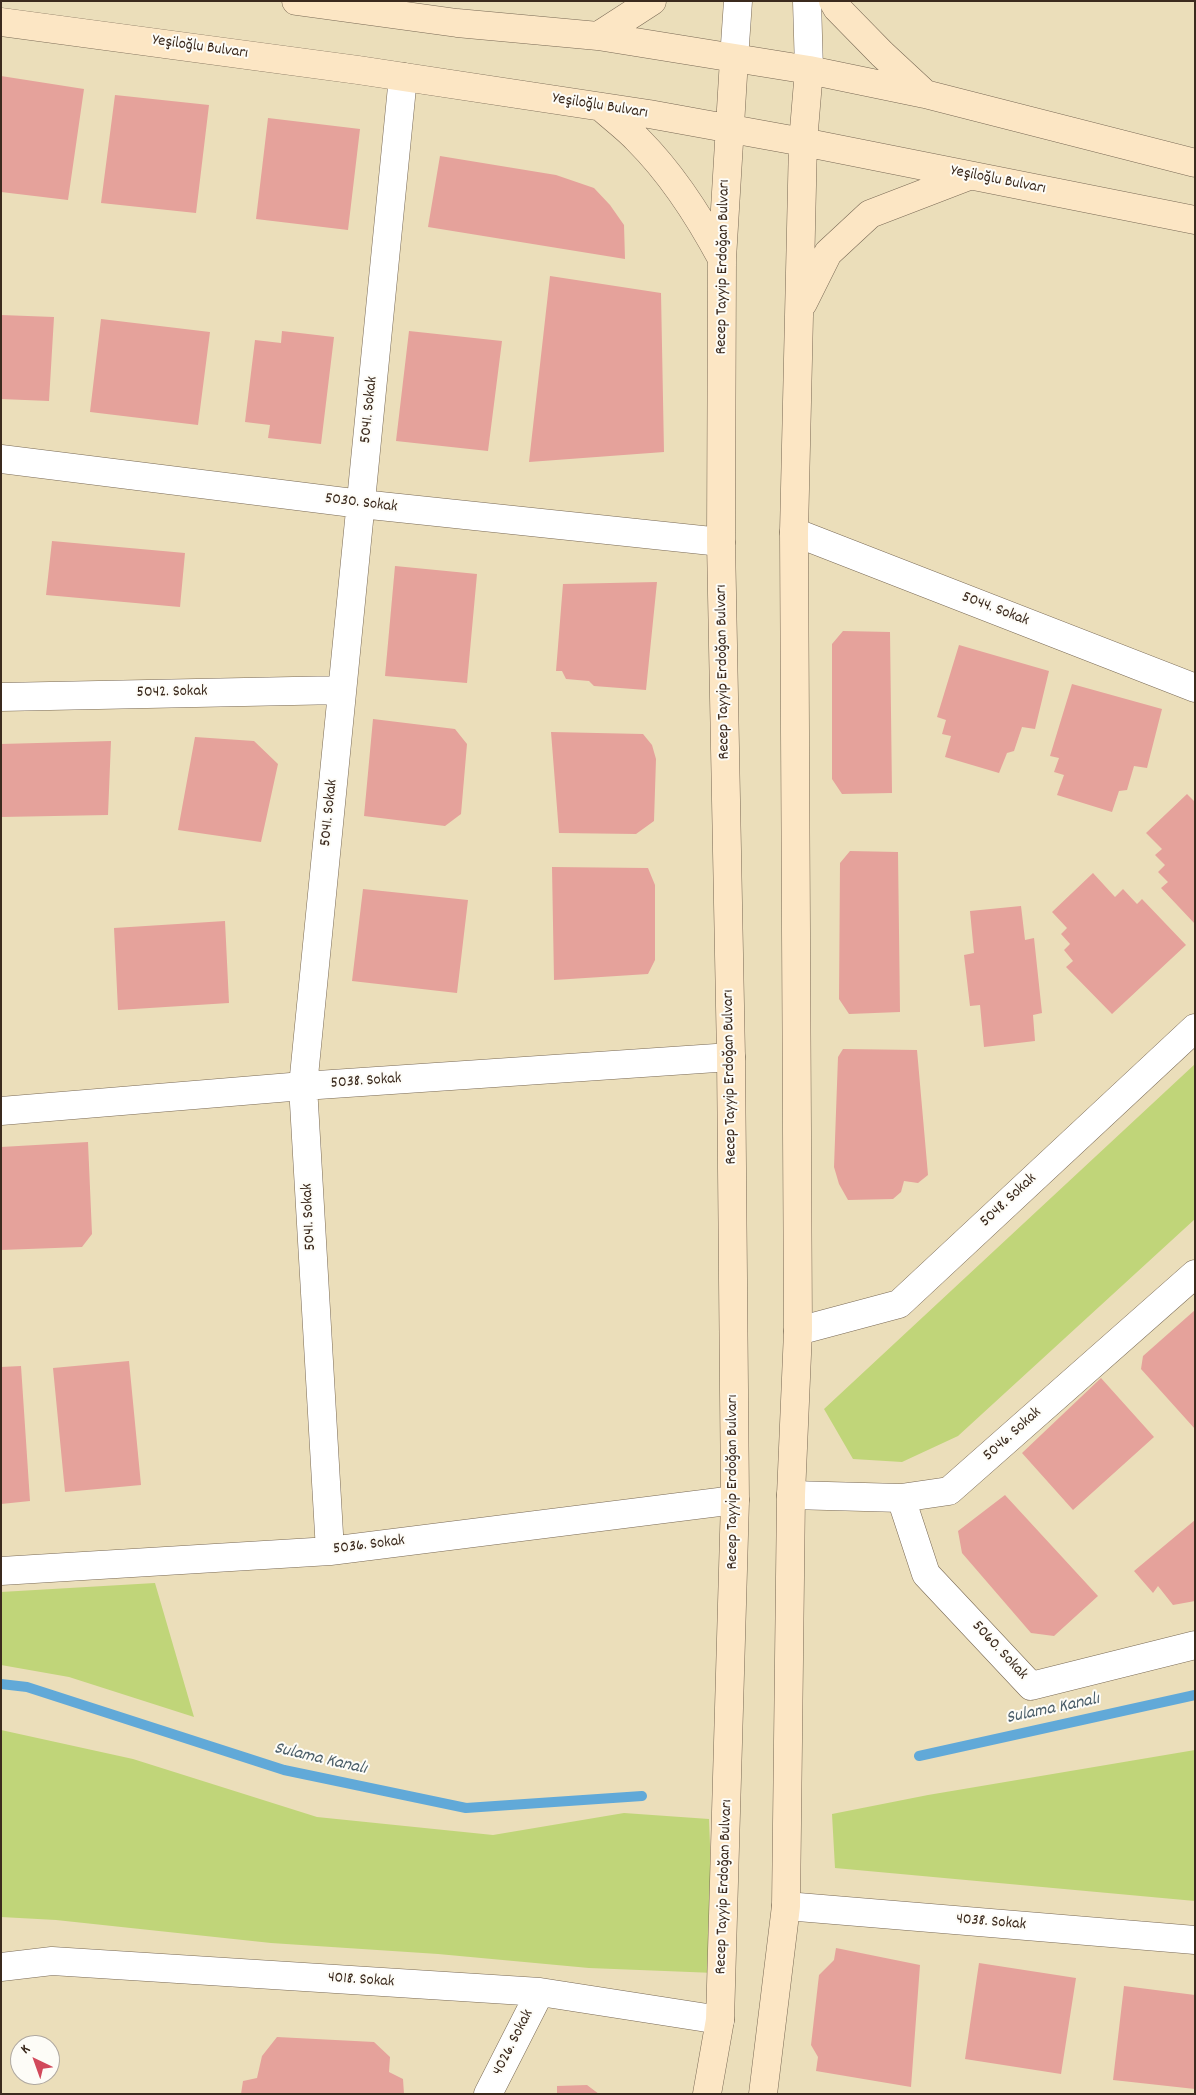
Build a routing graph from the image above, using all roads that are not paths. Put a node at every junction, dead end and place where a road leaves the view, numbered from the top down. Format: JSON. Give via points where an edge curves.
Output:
{"nodes":[{"id":1,"x":296,"y":1,"type":"edge"},
{"id":2,"x":652,"y":1,"type":"edge"},
{"id":3,"x":738,"y":1,"type":"edge"},
{"id":4,"x":807,"y":1,"type":"edge"},
{"id":5,"x":833,"y":1,"type":"edge"},
{"id":6,"x":1,"y":22,"type":"edge"},
{"id":7,"x":598,"y":36,"type":"junction"},
{"id":8,"x":734,"y":60,"type":"junction"},
{"id":9,"x":809,"y":70,"type":"junction"},
{"id":10,"x":403,"y":77,"type":"junction"},
{"id":11,"x":925,"y":94,"type":"junction"},
{"id":12,"x":601,"y":107,"type":"junction"},
{"id":13,"x":729,"y":130,"type":"junction"},
{"id":14,"x":803,"y":142,"type":"junction"},
{"id":15,"x":1195,"y":163,"type":"edge"},
{"id":16,"x":969,"y":176,"type":"junction"},
{"id":17,"x":1195,"y":220,"type":"edge"},
{"id":18,"x":722,"y":259,"type":"junction"},
{"id":19,"x":800,"y":308,"type":"junction"},
{"id":20,"x":1,"y":459,"type":"edge"},
{"id":21,"x":361,"y":504,"type":"junction"},
{"id":22,"x":794,"y":532,"type":"junction"},
{"id":23,"x":721,"y":542,"type":"junction"},
{"id":24,"x":1195,"y":688,"type":"edge"},
{"id":25,"x":342,"y":690,"type":"junction"},
{"id":26,"x":1,"y":696,"type":"edge"},
{"id":27,"x":1195,"y":1028,"type":"edge"},
{"id":28,"x":731,"y":1057,"type":"junction"},
{"id":29,"x":303,"y":1086,"type":"junction"},
{"id":30,"x":1,"y":1111,"type":"edge"},
{"id":31,"x":1195,"y":1274,"type":"edge"},
{"id":32,"x":798,"y":1331,"type":"junction"},
{"id":33,"x":791,"y":1495,"type":"junction"},
{"id":34,"x":901,"y":1498,"type":"junction"},
{"id":35,"x":735,"y":1500,"type":"junction"},
{"id":36,"x":330,"y":1551,"type":"junction"},
{"id":37,"x":1,"y":1571,"type":"edge"},
{"id":38,"x":1195,"y":1645,"type":"edge"},
{"id":39,"x":786,"y":1906,"type":"junction"},
{"id":40,"x":1195,"y":1940,"type":"edge"},
{"id":41,"x":1,"y":1967,"type":"edge"},
{"id":42,"x":540,"y":1992,"type":"junction"},
{"id":43,"x":720,"y":2020,"type":"junction"},
{"id":44,"x":488,"y":2094,"type":"edge"},
{"id":45,"x":707,"y":2094,"type":"edge"},
{"id":46,"x":763,"y":2094,"type":"edge"}],
"edges":[{"from":1,"to":7,"type":"main road","via":[[457,23]]},
{"from":2,"to":7,"type":"main road"},
{"from":3,"to":8,"type":"street"},
{"from":4,"to":9,"type":"street"},
{"from":5,"to":11,"type":"main road"},
{"from":6,"to":10,"type":"main road","name":"Yeşiloğlu Bulvarı"},
{"from":7,"to":8,"type":"main road"},
{"from":8,"to":9,"type":"main road"},
{"from":8,"to":13,"type":"main road","name":"Recep Tayyip Erdoğan Bulvarı"},
{"from":9,"to":11,"type":"main road"},
{"from":9,"to":14,"type":"main road"},
{"from":10,"to":12,"type":"main road","name":"Yeşiloğlu Bulvarı"},
{"from":10,"to":21,"type":"street","name":"5041. Sokak"},
{"from":11,"to":15,"type":"main road"},
{"from":12,"to":13,"type":"main road","name":"Yeşiloğlu Bulvarı"},
{"from":12,"to":18,"type":"main road","via":[[638,140],[671,178],[699,216]]},
{"from":13,"to":14,"type":"main road","name":"Yeşiloğlu Bulvarı"},
{"from":13,"to":18,"type":"main road","name":"Recep Tayyip Erdoğan Bulvarı"},
{"from":14,"to":16,"type":"main road","name":"Yeşiloğlu Bulvarı"},
{"from":14,"to":19,"type":"main road"},
{"from":16,"to":17,"type":"main road","name":"Yeşiloğlu Bulvarı"},
{"from":16,"to":19,"type":"main road","via":[[870,214],[828,253]]},
{"from":18,"to":23,"type":"main road","name":"Recep Tayyip Erdoğan Bulvarı"},
{"from":19,"to":22,"type":"main road"},
{"from":20,"to":21,"type":"street","name":"5030. Sokak"},
{"from":21,"to":23,"type":"street","name":"5030. Sokak"},
{"from":21,"to":25,"type":"street","name":"5041. Sokak"},
{"from":22,"to":24,"type":"street","name":"5044. Sokak"},
{"from":22,"to":32,"type":"main road"},
{"from":23,"to":28,"type":"main road","name":"Recep Tayyip Erdoğan Bulvarı"},
{"from":25,"to":26,"type":"street","name":"5042. Sokak"},
{"from":25,"to":29,"type":"street","name":"5041. Sokak"},
{"from":27,"to":32,"type":"street","name":"5048. Sokak","via":[[899,1304]]},
{"from":28,"to":29,"type":"street","name":"5038. Sokak"},
{"from":28,"to":35,"type":"main road","name":"Recep Tayyip Erdoğan Bulvarı"},
{"from":29,"to":30,"type":"street","name":"5038. Sokak"},
{"from":29,"to":36,"type":"street","name":"5041. Sokak"},
{"from":31,"to":34,"type":"street","name":"5046. Sokak","via":[[949,1491]]},
{"from":32,"to":33,"type":"main road"},
{"from":33,"to":34,"type":"street","name":"5046. Sokak"},
{"from":33,"to":39,"type":"main road"},
{"from":34,"to":38,"type":"street","name":"5060. Sokak","via":[[926,1574],[1031,1686]]},
{"from":35,"to":36,"type":"street","name":"5036. Sokak"},
{"from":35,"to":43,"type":"main road","name":"Recep Tayyip Erdoğan Bulvarı"},
{"from":36,"to":37,"type":"street","name":"5036. Sokak"},
{"from":39,"to":40,"type":"street","name":"4038. Sokak"},
{"from":39,"to":46,"type":"main road"},
{"from":41,"to":42,"type":"street","name":"4018. Sokak","via":[[52,1961]]},
{"from":42,"to":43,"type":"street","name":"4018. Sokak"},
{"from":42,"to":44,"type":"street","name":"4026. Sokak"},
{"from":43,"to":45,"type":"main road","name":"Recep Tayyip Erdoğan Bulvarı"}]}
